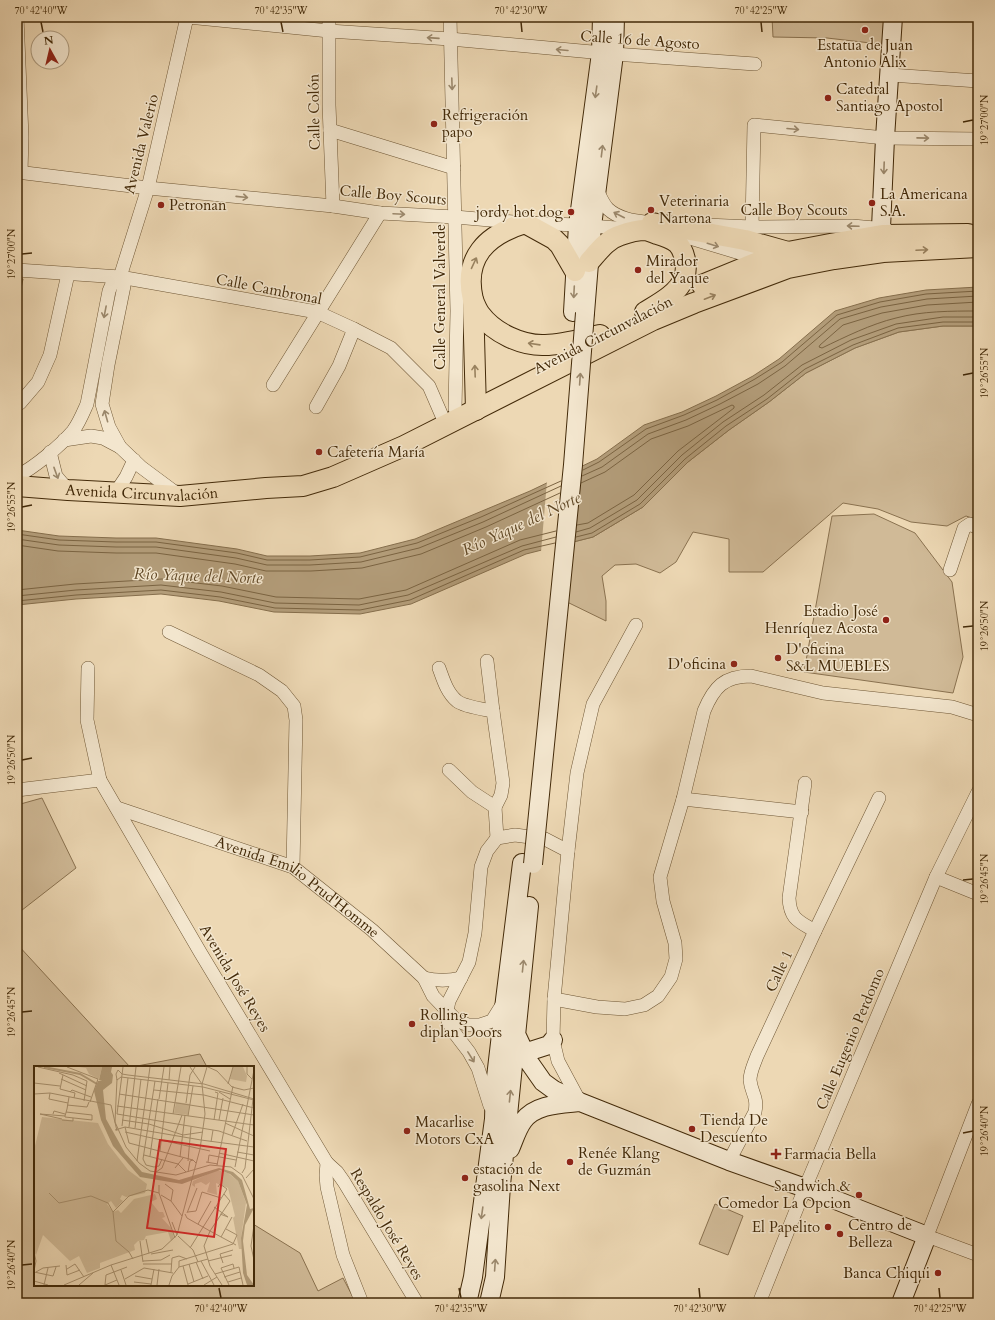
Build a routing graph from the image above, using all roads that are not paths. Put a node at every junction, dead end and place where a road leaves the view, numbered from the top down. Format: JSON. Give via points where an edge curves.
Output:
{"nodes":[{"id":1,"x":18,"y":17,"type":"edge"},
{"id":2,"x":187,"y":17,"type":"edge"},
{"id":3,"x":329,"y":17,"type":"edge"},
{"id":4,"x":450,"y":17,"type":"edge"},
{"id":5,"x":602,"y":17,"type":"edge"},
{"id":6,"x":615,"y":17,"type":"edge"},
{"id":7,"x":893,"y":17,"type":"edge"},
{"id":8,"x":329,"y":31,"type":"junction"},
{"id":9,"x":450,"y":40,"type":"junction"},
{"id":10,"x":608,"y":54,"type":"junction"},
{"id":11,"x":755,"y":64,"type":"dead end"},
{"id":12,"x":890,"y":75,"type":"junction"},
{"id":13,"x":978,"y":81,"type":"edge"},
{"id":14,"x":330,"y":130,"type":"junction"},
{"id":15,"x":885,"y":138,"type":"junction"},
{"id":16,"x":978,"y":139,"type":"edge"},
{"id":17,"x":454,"y":168,"type":"junction"},
{"id":18,"x":19,"y":172,"type":"edge"},
{"id":19,"x":148,"y":188,"type":"junction"},
{"id":20,"x":597,"y":190,"type":"junction"},
{"id":21,"x":333,"y":206,"type":"junction"},
{"id":22,"x":380,"y":213,"type":"junction"},
{"id":23,"x":455,"y":217,"type":"junction"},
{"id":24,"x":525,"y":224,"type":"junction"},
{"id":25,"x":585,"y":226,"type":"junction"},
{"id":26,"x":650,"y":227,"type":"junction"},
{"id":27,"x":752,"y":227,"type":"junction"},
{"id":28,"x":978,"y":234,"type":"edge"},
{"id":29,"x":882,"y":238,"type":"junction"},
{"id":30,"x":978,"y":247,"type":"edge"},
{"id":31,"x":764,"y":260,"type":"junction"},
{"id":32,"x":788,"y":260,"type":"junction"},
{"id":33,"x":582,"y":267,"type":"junction"},
{"id":34,"x":17,"y":270,"type":"edge"},
{"id":35,"x":68,"y":274,"type":"junction"},
{"id":36,"x":120,"y":277,"type":"junction"},
{"id":37,"x":473,"y":300,"type":"junction"},
{"id":38,"x":316,"y":312,"type":"junction"},
{"id":39,"x":645,"y":312,"type":"junction"},
{"id":40,"x":354,"y":329,"type":"junction"},
{"id":41,"x":600,"y":335,"type":"junction"},
{"id":42,"x":273,"y":385,"type":"dead end"},
{"id":43,"x":17,"y":404,"type":"edge"},
{"id":44,"x":476,"y":405,"type":"junction"},
{"id":45,"x":316,"y":408,"type":"dead end"},
{"id":46,"x":448,"y":413,"type":"junction"},
{"id":47,"x":64,"y":440,"type":"junction"},
{"id":48,"x":120,"y":447,"type":"junction"},
{"id":49,"x":50,"y":452,"type":"junction"},
{"id":50,"x":134,"y":460,"type":"junction"},
{"id":51,"x":17,"y":476,"type":"edge"},
{"id":52,"x":17,"y":486,"type":"edge"},
{"id":53,"x":266,"y":488,"type":"junction"},
{"id":54,"x":68,"y":490,"type":"junction"},
{"id":55,"x":116,"y":492,"type":"junction"},
{"id":56,"x":180,"y":496,"type":"junction"},
{"id":57,"x":978,"y":528,"type":"edge"},
{"id":58,"x":950,"y":570,"type":"dead end"},
{"id":59,"x":636,"y":625,"type":"dead end"},
{"id":60,"x":169,"y":632,"type":"dead end"},
{"id":61,"x":487,"y":661,"type":"dead end"},
{"id":62,"x":88,"y":668,"type":"dead end"},
{"id":63,"x":439,"y":668,"type":"dead end"},
{"id":64,"x":493,"y":711,"type":"junction"},
{"id":65,"x":978,"y":715,"type":"edge"},
{"id":66,"x":449,"y":770,"type":"dead end"},
{"id":67,"x":100,"y":780,"type":"junction"},
{"id":68,"x":805,"y":783,"type":"dead end"},
{"id":69,"x":17,"y":790,"type":"edge"},
{"id":70,"x":978,"y":792,"type":"edge"},
{"id":71,"x":879,"y":798,"type":"dead end"},
{"id":72,"x":683,"y":799,"type":"junction"},
{"id":73,"x":495,"y":807,"type":"junction"},
{"id":74,"x":117,"y":808,"type":"junction"},
{"id":75,"x":802,"y":812,"type":"junction"},
{"id":76,"x":498,"y":838,"type":"junction"},
{"id":77,"x":568,"y":851,"type":"junction"},
{"id":78,"x":528,"y":863,"type":"junction"},
{"id":79,"x":293,"y":867,"type":"junction"},
{"id":80,"x":936,"y":878,"type":"junction"},
{"id":81,"x":978,"y":894,"type":"edge"},
{"id":82,"x":815,"y":931,"type":"junction"},
{"id":83,"x":424,"y":978,"type":"junction"},
{"id":84,"x":461,"y":978,"type":"junction"},
{"id":85,"x":554,"y":999,"type":"junction"},
{"id":86,"x":505,"y":1000,"type":"junction"},
{"id":87,"x":447,"y":1011,"type":"junction"},
{"id":88,"x":516,"y":1034,"type":"junction"},
{"id":89,"x":553,"y":1040,"type":"junction"},
{"id":90,"x":524,"y":1053,"type":"junction"},
{"id":91,"x":580,"y":1102,"type":"junction"},
{"id":92,"x":978,"y":1104,"type":"edge"},
{"id":93,"x":494,"y":1119,"type":"junction"},
{"id":94,"x":729,"y":1161,"type":"junction"},
{"id":95,"x":327,"y":1163,"type":"junction"},
{"id":96,"x":501,"y":1185,"type":"junction"},
{"id":97,"x":805,"y":1188,"type":"junction"},
{"id":98,"x":927,"y":1236,"type":"junction"},
{"id":99,"x":978,"y":1255,"type":"edge"},
{"id":100,"x":362,"y":1303,"type":"edge"},
{"id":101,"x":417,"y":1303,"type":"edge"},
{"id":102,"x":467,"y":1303,"type":"edge"},
{"id":103,"x":489,"y":1303,"type":"edge"},
{"id":104,"x":759,"y":1303,"type":"edge"},
{"id":105,"x":901,"y":1303,"type":"edge"}],
"edges":[{"from":1,"to":18,"type":"street","via":[[22,137]]},
{"from":2,"to":8,"type":"street","name":"Calle 16 de Agosto"},
{"from":2,"to":19,"type":"street","name":"Avenida Valerio"},
{"from":3,"to":8,"type":"street","name":"Calle Colón"},
{"from":4,"to":9,"type":"street","name":"Calle General Valverde"},
{"from":5,"to":10,"type":"main road"},
{"from":6,"to":10,"type":"main road"},
{"from":7,"to":12,"type":"main road"},
{"from":9,"to":8,"type":"street","name":"Calle 16 de Agosto","one_way":true},
{"from":8,"to":14,"type":"street","name":"Calle Colón"},
{"from":10,"to":9,"type":"street","name":"Calle 16 de Agosto","one_way":true},
{"from":9,"to":17,"type":"street","name":"Calle General Valverde","one_way":true},
{"from":10,"to":11,"type":"street","name":"Calle 16 de Agosto"},
{"from":20,"to":10,"type":"main road","one_way":true},
{"from":10,"to":25,"type":"main road","one_way":true},
{"from":12,"to":13,"type":"street"},
{"from":12,"to":15,"type":"main road"},
{"from":14,"to":17,"type":"street"},
{"from":14,"to":21,"type":"street","name":"Calle Colón"},
{"from":15,"to":16,"type":"street","one_way":true},
{"from":27,"to":15,"type":"street","one_way":true,"via":[[754,125]]},
{"from":15,"to":29,"type":"main road","one_way":true},
{"from":17,"to":23,"type":"street","name":"Calle General Valverde"},
{"from":18,"to":19,"type":"street","name":"Calle Boy Scouts"},
{"from":19,"to":21,"type":"street","name":"Calle Boy Scouts","one_way":true},
{"from":19,"to":36,"type":"street","name":"Avenida Valerio"},
{"from":20,"to":25,"type":"main road"},
{"from":26,"to":20,"type":"street","name":"Calle Boy Scouts","one_way":true,"via":[[619,217],[607,208]]},
{"from":21,"to":22,"type":"street","name":"Calle Boy Scouts"},
{"from":22,"to":23,"type":"street","name":"Calle Boy Scouts","one_way":true},
{"from":22,"to":38,"type":"street"},
{"from":23,"to":24,"type":"street","name":"Calle Boy Scouts"},
{"from":23,"to":46,"type":"street","name":"Calle General Valverde","via":[[457,311]]},
{"from":24,"to":25,"type":"street","name":"Calle Boy Scouts"},
{"from":24,"to":33,"type":"main road","via":[[554,239]]},
{"from":37,"to":24,"type":"main road","one_way":true,"via":[[470,274],[480,252],[488,241],[499,234]]},
{"from":25,"to":26,"type":"street","name":"Calle Boy Scouts"},
{"from":25,"to":33,"type":"main road"},
{"from":26,"to":27,"type":"street","name":"Calle Boy Scouts"},
{"from":26,"to":31,"type":"street","name":"Calle Boy Scouts","one_way":true},
{"from":26,"to":32,"type":"main road","via":[[745,240]]},
{"from":26,"to":33,"type":"main road","via":[[610,240]]},
{"from":26,"to":39,"type":"main road","via":[[676,243],[682,250],[686,269],[684,278],[674,291]]},
{"from":29,"to":27,"type":"street","name":"Calle Boy Scouts","one_way":true,"via":[[852,226]]},
{"from":28,"to":29,"type":"main road","name":"Avenida Circunvalación"},
{"from":29,"to":30,"type":"main road","name":"Avenida Circunvalación","one_way":true},
{"from":29,"to":32,"type":"main road","name":"Avenida Circunvalación","via":[[834,259]]},
{"from":31,"to":32,"type":"main road","name":"Avenida Circunvalación"},
{"from":31,"to":39,"type":"main road","name":"Avenida Circunvalación"},
{"from":44,"to":32,"type":"main road","name":"Avenida Circunvalación","one_way":true,"via":[[653,320]]},
{"from":33,"to":78,"type":"main road"},
{"from":34,"to":35,"type":"street","name":"Calle Cambronal"},
{"from":35,"to":36,"type":"street","name":"Calle Cambronal"},
{"from":35,"to":43,"type":"street","via":[[50,355],[38,382]]},
{"from":36,"to":38,"type":"street","name":"Calle Cambronal"},
{"from":36,"to":47,"type":"street","name":"Avenida Valerio","one_way":true,"via":[[109,291],[87,404],[81,419]]},
{"from":48,"to":36,"type":"street","name":"Avenida Valerio","one_way":true,"via":[[109,427],[102,404],[124,286]]},
{"from":41,"to":37,"type":"main road","one_way":true,"via":[[560,344],[530,344],[498,331],[480,314]]},
{"from":44,"to":37,"type":"main road","one_way":true},
{"from":38,"to":40,"type":"street","name":"Calle Cambronal"},
{"from":38,"to":42,"type":"street"},
{"from":39,"to":41,"type":"main road","name":"Avenida Circunvalación"},
{"from":40,"to":45,"type":"street","via":[[339,366]]},
{"from":40,"to":46,"type":"street","name":"Calle Cambronal","via":[[391,348],[429,386]]},
{"from":41,"to":44,"type":"main road","name":"Avenida Circunvalación"},
{"from":44,"to":46,"type":"main road","name":"Avenida Circunvalación"},
{"from":44,"to":53,"type":"main road","name":"Avenida Circunvalación","via":[[404,446],[333,477],[303,486]]},
{"from":46,"to":53,"type":"main road","name":"Avenida Circunvalación","via":[[400,439],[329,469]]},
{"from":47,"to":48,"type":"street","via":[[91,436],[103,438]]},
{"from":47,"to":49,"type":"street","name":"Avenida Valerio"},
{"from":48,"to":50,"type":"street","name":"Avenida Valerio"},
{"from":49,"to":51,"type":"street","name":"Avenida Valerio","via":[[26,472]]},
{"from":49,"to":54,"type":"street","one_way":true,"via":[[56,476]]},
{"from":50,"to":55,"type":"street"},
{"from":50,"to":56,"type":"street","name":"Avenida Valerio"},
{"from":52,"to":54,"type":"main road","name":"Avenida Circunvalación"},
{"from":53,"to":56,"type":"main road","name":"Avenida Circunvalación"},
{"from":54,"to":55,"type":"main road","name":"Avenida Circunvalación"},
{"from":55,"to":56,"type":"main road","name":"Avenida Circunvalación"},
{"from":57,"to":58,"type":"street","via":[[970,524],[964,528]]},
{"from":59,"to":77,"type":"street","via":[[593,704],[577,773]]},
{"from":60,"to":79,"type":"street","via":[[258,675],[282,691],[294,706],[296,720]]},
{"from":61,"to":64,"type":"street"},
{"from":62,"to":67,"type":"street","name":"Avenida José Reyes","via":[[87,720]]},
{"from":63,"to":64,"type":"street","via":[[448,691],[457,702]]},
{"from":64,"to":73,"type":"street","via":[[503,783]]},
{"from":65,"to":72,"type":"street","via":[[952,707],[823,694],[762,678],[740,676],[728,679],[717,687],[704,711]]},
{"from":66,"to":73,"type":"street","via":[[472,792]]},
{"from":67,"to":69,"type":"street"},
{"from":67,"to":74,"type":"street","name":"Avenida José Reyes"},
{"from":68,"to":75,"type":"street"},
{"from":70,"to":80,"type":"street","name":"Calle Eugenio Perdomo"},
{"from":71,"to":82,"type":"street","name":"Calle 1"},
{"from":72,"to":75,"type":"street"},
{"from":72,"to":85,"type":"street","via":[[660,877],[663,902],[676,943],[676,959],[671,977],[654,999],[644,1005],[625,1009]]},
{"from":73,"to":76,"type":"street"},
{"from":74,"to":79,"type":"street","name":"Avenida Emilio Prud'Homme"},
{"from":74,"to":95,"type":"street","name":"Avenida José Reyes"},
{"from":75,"to":82,"type":"street","via":[[789,905],[796,920]]},
{"from":76,"to":77,"type":"street","via":[[515,835],[545,839]]},
{"from":76,"to":84,"type":"street","via":[[486,851],[481,867],[475,934],[469,962]]},
{"from":77,"to":85,"type":"street"},
{"from":78,"to":86,"type":"main road"},
{"from":88,"to":78,"type":"main road","one_way":true},
{"from":79,"to":83,"type":"street","name":"Avenida Emilio Prud'Homme","via":[[372,930]]},
{"from":80,"to":81,"type":"street"},
{"from":80,"to":97,"type":"street","name":"Calle Eugenio Perdomo"},
{"from":82,"to":94,"type":"street","name":"Calle 1","via":[[756,1056],[750,1080],[755,1095],[755,1112]]},
{"from":83,"to":84,"type":"street","via":[[436,981]]},
{"from":83,"to":87,"type":"street","name":"Avenida Emilio Prud'Homme","via":[[433,996]]},
{"from":84,"to":87,"type":"street","via":[[449,1000]]},
{"from":85,"to":89,"type":"street"},
{"from":86,"to":87,"type":"street","name":"Avenida Emilio Prud'Homme","via":[[492,1021],[480,1026],[456,1020]]},
{"from":86,"to":93,"type":"main road","via":[[495,1086]]},
{"from":87,"to":93,"type":"street","one_way":true,"via":[[453,1031],[478,1068]]},
{"from":88,"to":90,"type":"main road"},
{"from":96,"to":88,"type":"main road","one_way":true},
{"from":89,"to":90,"type":"main road","via":[[549,1045]]},
{"from":89,"to":91,"type":"street","via":[[558,1061]]},
{"from":90,"to":91,"type":"main road","via":[[543,1082]]},
{"from":91,"to":94,"type":"main road"},
{"from":91,"to":96,"type":"main road","via":[[536,1110],[524,1120],[510,1149]]},
{"from":92,"to":98,"type":"street"},
{"from":93,"to":102,"type":"main road","one_way":true,"via":[[473,1277]]},
{"from":94,"to":97,"type":"main road"},
{"from":95,"to":100,"type":"street","via":[[327,1187],[343,1255]]},
{"from":95,"to":101,"type":"street","name":"Respaldo José Reyes","via":[[344,1182]]},
{"from":103,"to":96,"type":"main road","one_way":true,"via":[[495,1277]]},
{"from":97,"to":98,"type":"main road"},
{"from":97,"to":104,"type":"street","name":"Calle Eugenio Perdomo"},
{"from":98,"to":99,"type":"street"},
{"from":98,"to":105,"type":"main road"}]}
